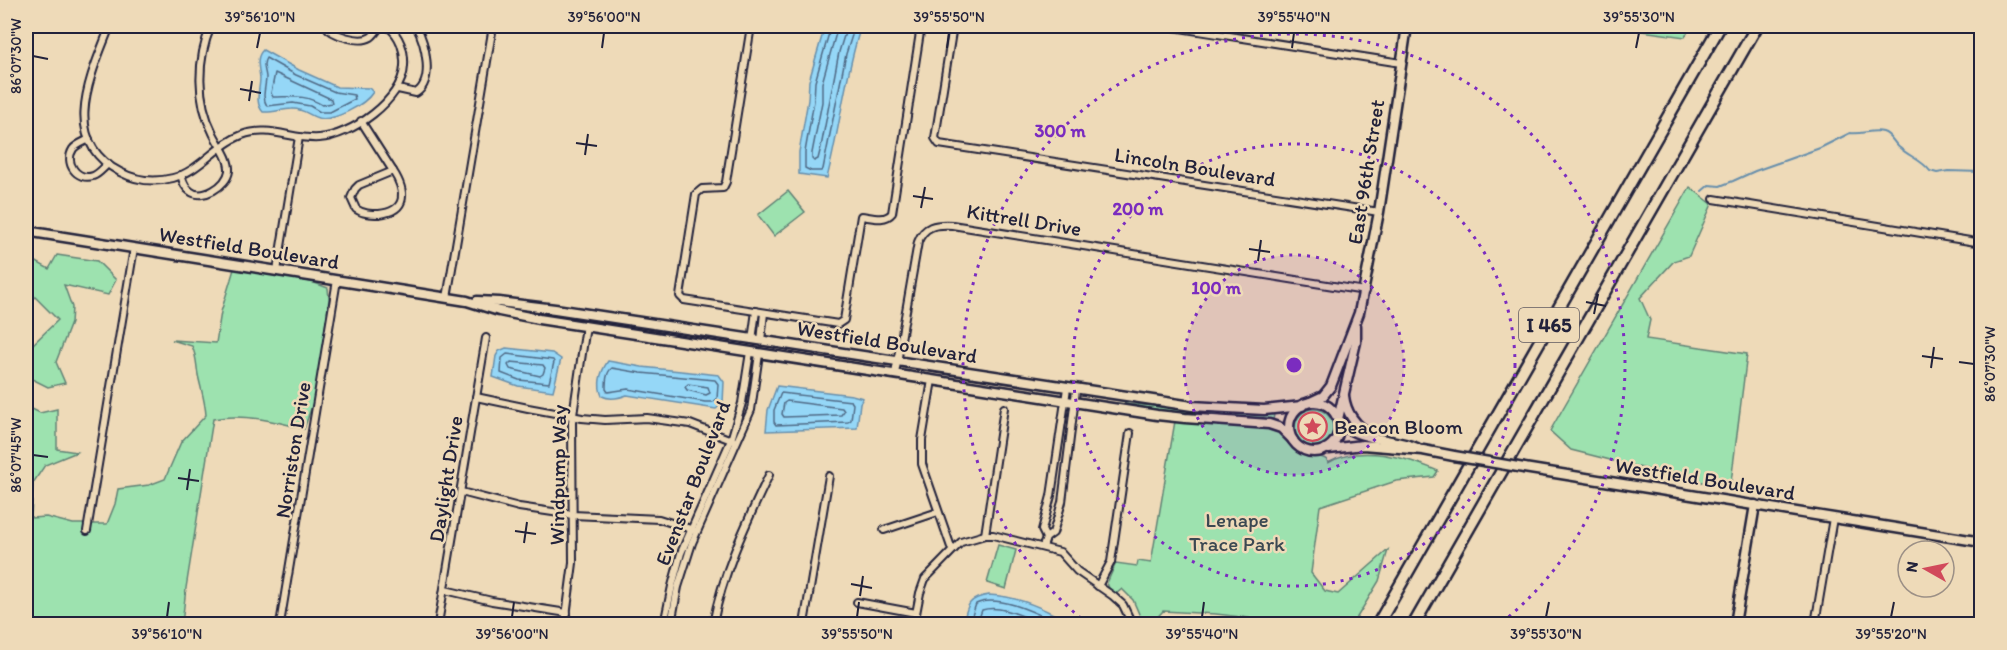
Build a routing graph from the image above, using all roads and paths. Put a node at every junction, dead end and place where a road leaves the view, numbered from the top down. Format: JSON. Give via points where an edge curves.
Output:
{"nodes":[{"id":1,"x":110,"y":26,"type":"edge"},
{"id":2,"x":212,"y":26,"type":"edge"},
{"id":3,"x":326,"y":26,"type":"edge"},
{"id":4,"x":380,"y":26,"type":"edge"},
{"id":5,"x":390,"y":26,"type":"edge"},
{"id":6,"x":416,"y":26,"type":"edge"},
{"id":7,"x":493,"y":26,"type":"edge"},
{"id":8,"x":751,"y":26,"type":"edge"},
{"id":9,"x":921,"y":26,"type":"edge"},
{"id":10,"x":953,"y":26,"type":"edge"},
{"id":11,"x":1167,"y":26,"type":"edge"},
{"id":12,"x":1407,"y":26,"type":"edge"},
{"id":13,"x":1720,"y":26,"type":"edge"},
{"id":14,"x":1757,"y":26,"type":"edge"},
{"id":15,"x":1401,"y":63,"type":"junction"},
{"id":16,"x":398,"y":89,"type":"junction"},
{"id":17,"x":361,"y":121,"type":"junction"},
{"id":18,"x":300,"y":136,"type":"junction"},
{"id":19,"x":89,"y":139,"type":"junction"},
{"id":20,"x":221,"y":148,"type":"junction"},
{"id":21,"x":108,"y":164,"type":"junction"},
{"id":22,"x":393,"y":171,"type":"junction"},
{"id":23,"x":181,"y":175,"type":"junction"},
{"id":24,"x":1714,"y":199,"type":"dead end"},
{"id":25,"x":1378,"y":212,"type":"junction"},
{"id":26,"x":26,"y":231,"type":"edge"},
{"id":27,"x":1982,"y":243,"type":"edge"},
{"id":28,"x":134,"y":248,"type":"junction"},
{"id":29,"x":277,"y":271,"type":"junction"},
{"id":30,"x":337,"y":280,"type":"junction"},
{"id":31,"x":1365,"y":291,"type":"junction"},
{"id":32,"x":447,"y":298,"type":"junction"},
{"id":33,"x":467,"y":301,"type":"junction"},
{"id":34,"x":756,"y":311,"type":"junction"},
{"id":35,"x":764,"y":313,"type":"junction"},
{"id":36,"x":1356,"y":323,"type":"junction"},
{"id":37,"x":586,"y":326,"type":"junction"},
{"id":38,"x":486,"y":338,"type":"dead end"},
{"id":39,"x":757,"y":340,"type":"junction"},
{"id":40,"x":755,"y":353,"type":"junction"},
{"id":41,"x":898,"y":362,"type":"junction"},
{"id":42,"x":895,"y":374,"type":"junction"},
{"id":43,"x":932,"y":380,"type":"junction"},
{"id":44,"x":1072,"y":389,"type":"junction"},
{"id":45,"x":1343,"y":391,"type":"junction"},
{"id":46,"x":476,"y":397,"type":"junction"},
{"id":47,"x":1070,"y":401,"type":"junction"},
{"id":48,"x":1305,"y":405,"type":"junction"},
{"id":49,"x":1004,"y":408,"type":"dead end"},
{"id":50,"x":573,"y":416,"type":"junction"},
{"id":51,"x":1338,"y":421,"type":"junction"},
{"id":52,"x":1130,"y":433,"type":"dead end"},
{"id":53,"x":1377,"y":438,"type":"junction"},
{"id":54,"x":1293,"y":440,"type":"junction"},
{"id":55,"x":734,"y":441,"type":"junction"},
{"id":56,"x":1327,"y":449,"type":"junction"},
{"id":57,"x":1423,"y":450,"type":"junction"},
{"id":58,"x":769,"y":475,"type":"dead end"},
{"id":59,"x":829,"y":476,"type":"dead end"},
{"id":60,"x":462,"y":492,"type":"junction"},
{"id":61,"x":1755,"y":505,"type":"junction"},
{"id":62,"x":938,"y":512,"type":"junction"},
{"id":63,"x":573,"y":515,"type":"junction"},
{"id":64,"x":1833,"y":518,"type":"junction"},
{"id":65,"x":694,"y":530,"type":"junction"},
{"id":66,"x":87,"y":531,"type":"dead end"},
{"id":67,"x":884,"y":531,"type":"dead end"},
{"id":68,"x":985,"y":535,"type":"junction"},
{"id":69,"x":1046,"y":538,"type":"junction"},
{"id":70,"x":1982,"y":542,"type":"edge"},
{"id":71,"x":1043,"y":547,"type":"junction"},
{"id":72,"x":952,"y":550,"type":"junction"},
{"id":73,"x":1098,"y":586,"type":"junction"},
{"id":74,"x":445,"y":590,"type":"junction"},
{"id":75,"x":857,"y":602,"type":"dead end"},
{"id":76,"x":567,"y":613,"type":"junction"},
{"id":77,"x":916,"y":613,"type":"junction"},
{"id":78,"x":280,"y":624,"type":"edge"},
{"id":79,"x":438,"y":624,"type":"edge"},
{"id":80,"x":565,"y":624,"type":"edge"},
{"id":81,"x":664,"y":624,"type":"edge"},
{"id":82,"x":671,"y":624,"type":"edge"},
{"id":83,"x":713,"y":624,"type":"edge"},
{"id":84,"x":804,"y":624,"type":"edge"},
{"id":85,"x":914,"y":624,"type":"edge"},
{"id":86,"x":1132,"y":624,"type":"edge"},
{"id":87,"x":1378,"y":624,"type":"edge"},
{"id":88,"x":1414,"y":624,"type":"edge"},
{"id":89,"x":1735,"y":624,"type":"edge"},
{"id":90,"x":1815,"y":624,"type":"edge"}],
"edges":[{"from":1,"to":19,"type":"street","via":[[84,97]]},
{"from":2,"to":20,"type":"street","via":[[202,56],[201,92],[206,117]]},
{"from":3,"to":4,"type":"street","via":[[330,31],[360,39],[371,37]]},
{"from":5,"to":16,"type":"street","via":[[404,58]]},
{"from":6,"to":16,"type":"street","via":[[425,49],[424,82],[416,93]]},
{"from":7,"to":32,"type":"street"},
{"from":8,"to":34,"type":"street","via":[[726,182],[719,190],[702,189],[696,194],[680,296],[684,300]]},
{"from":9,"to":35,"type":"street","via":[[892,213],[883,219],[861,216],[844,320],[838,324]]},
{"from":10,"to":25,"type":"street","name":"Lincoln Boulevard","via":[[936,132],[937,142],[944,146]]},
{"from":11,"to":15,"type":"street"},
{"from":12,"to":15,"type":"main road","name":"East 96th Street"},
{"from":13,"to":87,"type":"highway","number":"I 465"},
{"from":14,"to":88,"type":"highway","number":"I 465"},
{"from":15,"to":25,"type":"main road","name":"East 96th Street"},
{"from":16,"to":17,"type":"street"},
{"from":17,"to":18,"type":"street","via":[[331,136]]},
{"from":17,"to":22,"type":"street"},
{"from":18,"to":20,"type":"street","via":[[252,132]]},
{"from":18,"to":29,"type":"street"},
{"from":19,"to":21,"type":"street"},
{"from":19,"to":21,"type":"street","via":[[72,151],[70,162],[74,171],[92,176]]},
{"from":20,"to":23,"type":"street"},
{"from":20,"to":23,"type":"street","via":[[229,168],[220,185],[195,194],[186,187]]},
{"from":21,"to":23,"type":"street","via":[[142,180]]},
{"from":22,"to":22,"type":"street","via":[[403,192],[398,207],[375,214],[356,209],[351,198],[355,189]]},
{"from":24,"to":27,"type":"street"},
{"from":25,"to":31,"type":"main road","name":"East 96th Street"},
{"from":26,"to":28,"type":"main road","name":"Westfield Boulevard"},
{"from":28,"to":29,"type":"main road","name":"Westfield Boulevard"},
{"from":28,"to":66,"type":"street"},
{"from":29,"to":30,"type":"main road","name":"Westfield Boulevard"},
{"from":30,"to":32,"type":"main road","name":"Westfield Boulevard"},
{"from":30,"to":78,"type":"street","name":"Norriston Drive"},
{"from":31,"to":36,"type":"main road","name":"East 96th Street"},
{"from":31,"to":41,"type":"street","name":"Kittrell Drive","via":[[936,225],[927,229],[918,242]]},
{"from":32,"to":33,"type":"main road","name":"Westfield Boulevard"},
{"from":33,"to":37,"type":"main road","name":"Westfield Boulevard","via":[[499,311]]},
{"from":33,"to":39,"type":"main road","name":"Westfield Boulevard","via":[[555,309]]},
{"from":34,"to":35,"type":"street"},
{"from":34,"to":39,"type":"street"},
{"from":35,"to":39,"type":"street"},
{"from":36,"to":45,"type":"main road","name":"East 96th Street","via":[[1356,342]]},
{"from":36,"to":48,"type":"main road","name":"East 96th Street","via":[[1329,390]]},
{"from":37,"to":40,"type":"main road","name":"Westfield Boulevard"},
{"from":37,"to":50,"type":"street","name":"Windpump Way"},
{"from":38,"to":46,"type":"street","name":"Daylight Drive"},
{"from":39,"to":41,"type":"main road","name":"Westfield Boulevard"},
{"from":40,"to":42,"type":"main road","name":"Westfield Boulevard"},
{"from":40,"to":55,"type":"street","name":"Evenstar Boulevard"},
{"from":40,"to":55,"type":"street","name":"Evenstar Boulevard","via":[[751,410]]},
{"from":41,"to":42,"type":"street"},
{"from":41,"to":44,"type":"main road","name":"Westfield Boulevard"},
{"from":42,"to":43,"type":"main road","name":"Westfield Boulevard"},
{"from":43,"to":47,"type":"main road","name":"Westfield Boulevard"},
{"from":43,"to":62,"type":"street","via":[[921,452]]},
{"from":44,"to":47,"type":"street"},
{"from":44,"to":48,"type":"main road","name":"Westfield Boulevard","via":[[1192,406],[1264,410]]},
{"from":45,"to":51,"type":"main road","name":"East 96th Street"},
{"from":45,"to":53,"type":"main road","via":[[1354,422]]},
{"from":46,"to":50,"type":"street"},
{"from":46,"to":60,"type":"street","name":"Daylight Drive"},
{"from":47,"to":54,"type":"main road","name":"Westfield Boulevard","via":[[1185,418],[1269,424],[1281,428]]},
{"from":47,"to":69,"type":"street","via":[[1042,530]]},
{"from":47,"to":69,"type":"street","via":[[1063,496],[1053,533]]},
{"from":48,"to":51,"type":"main road","via":[[1326,405]]},
{"from":48,"to":54,"type":"main road","via":[[1296,410],[1291,420]]},
{"from":49,"to":68,"type":"street"},
{"from":50,"to":55,"type":"street","via":[[598,420],[647,418],[690,424]]},
{"from":50,"to":63,"type":"street","name":"Windpump Way"},
{"from":51,"to":53,"type":"main road","name":"Westfield Boulevard","via":[[1351,432]]},
{"from":51,"to":56,"type":"main road","via":[[1337,438]]},
{"from":52,"to":73,"type":"street","via":[[1111,559]]},
{"from":53,"to":57,"type":"main road","name":"Westfield Boulevard"},
{"from":54,"to":56,"type":"main road","via":[[1310,452]]},
{"from":55,"to":65,"type":"street","name":"Evenstar Boulevard"},
{"from":56,"to":57,"type":"main road","name":"Westfield Boulevard","via":[[1363,445]]},
{"from":57,"to":61,"type":"main road","name":"Westfield Boulevard","bridge":true},
{"from":58,"to":83,"type":"street","via":[[726,570]]},
{"from":59,"to":84,"type":"street"},
{"from":60,"to":63,"type":"street","via":[[519,507]]},
{"from":60,"to":74,"type":"street","name":"Daylight Drive"},
{"from":61,"to":64,"type":"main road","name":"Westfield Boulevard"},
{"from":61,"to":89,"type":"main road"},
{"from":62,"to":67,"type":"street"},
{"from":62,"to":72,"type":"street"},
{"from":63,"to":65,"type":"street","via":[[650,518]]},
{"from":63,"to":76,"type":"street","name":"Windpump Way"},
{"from":64,"to":70,"type":"main road","name":"Westfield Boulevard"},
{"from":64,"to":90,"type":"street"},
{"from":65,"to":81,"type":"street","name":"Evenstar Boulevard","via":[[674,578]]},
{"from":65,"to":82,"type":"street","name":"Evenstar Boulevard"},
{"from":68,"to":71,"type":"street"},
{"from":68,"to":72,"type":"street","via":[[961,542]]},
{"from":69,"to":71,"type":"street"},
{"from":71,"to":73,"type":"street","via":[[1060,552]]},
{"from":72,"to":77,"type":"street","via":[[925,579]]},
{"from":73,"to":86,"type":"street","via":[[1123,605]]},
{"from":74,"to":76,"type":"street"},
{"from":74,"to":79,"type":"street","name":"Daylight Drive"},
{"from":75,"to":77,"type":"street"},
{"from":76,"to":80,"type":"street","name":"Windpump Way"},
{"from":77,"to":85,"type":"street"}]}
